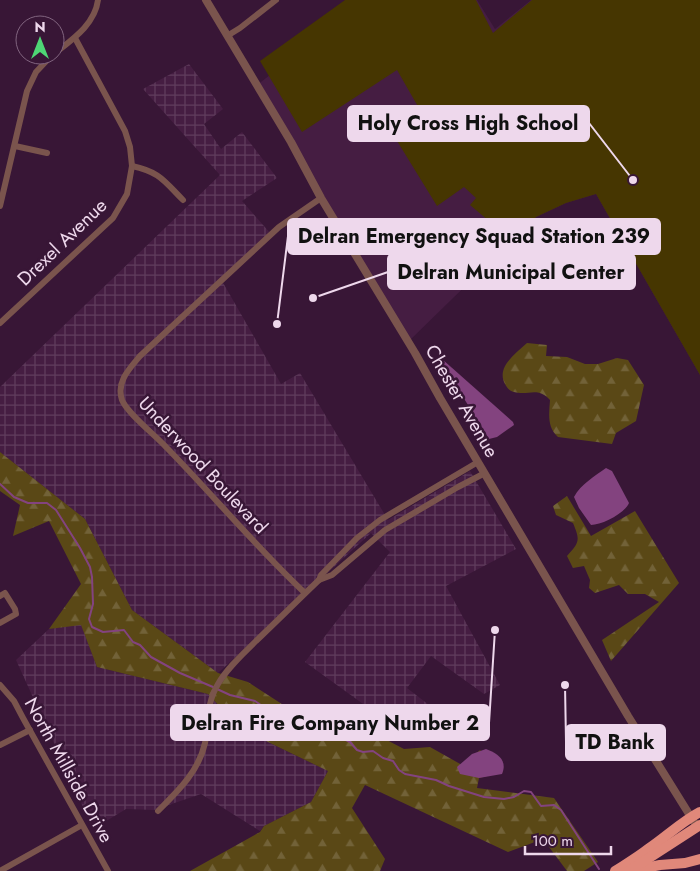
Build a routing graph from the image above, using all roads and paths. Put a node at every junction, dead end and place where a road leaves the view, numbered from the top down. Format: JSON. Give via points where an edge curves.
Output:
{"nodes":[{"id":1,"x":98,"y":0,"type":"edge"},
{"id":2,"x":206,"y":0,"type":"edge"},
{"id":3,"x":276,"y":0,"type":"edge"},
{"id":4,"x":227,"y":36,"type":"junction"},
{"id":5,"x":75,"y":38,"type":"junction"},
{"id":6,"x":65,"y":46,"type":"edge"},
{"id":7,"x":43,"y":65,"type":"edge"},
{"id":8,"x":15,"y":146,"type":"junction"},
{"id":9,"x":47,"y":153,"type":"dead end"},
{"id":10,"x":132,"y":166,"type":"junction"},
{"id":11,"x":321,"y":198,"type":"junction"},
{"id":12,"x":183,"y":200,"type":"dead end"},
{"id":13,"x":0,"y":206,"type":"edge"},
{"id":14,"x":0,"y":323,"type":"edge"},
{"id":15,"x":478,"y":462,"type":"junction"},
{"id":16,"x":485,"y":473,"type":"junction"},
{"id":17,"x":319,"y":580,"type":"junction"},
{"id":18,"x":305,"y":593,"type":"junction"},
{"id":19,"x":0,"y":596,"type":"edge"},
{"id":20,"x":0,"y":623,"type":"edge"},
{"id":21,"x":0,"y":685,"type":"edge"},
{"id":22,"x":30,"y":730,"type":"junction"},
{"id":23,"x":0,"y":745,"type":"edge"},
{"id":24,"x":158,"y":811,"type":"dead end"},
{"id":25,"x":695,"y":814,"type":"edge"},
{"id":26,"x":82,"y":825,"type":"junction"},
{"id":27,"x":699,"y":827,"type":"edge"},
{"id":28,"x":700,"y":859,"type":"edge"},
{"id":29,"x":0,"y":871,"type":"edge"},
{"id":30,"x":108,"y":871,"type":"edge"},
{"id":31,"x":615,"y":871,"type":"edge"},
{"id":32,"x":631,"y":871,"type":"edge"}],
"edges":[{"from":1,"to":5,"type":"street","via":[[95,12]]},
{"from":2,"to":4,"type":"street","name":"Chester Avenue"},
{"from":3,"to":4,"type":"street"},
{"from":4,"to":11,"type":"street","name":"Chester Avenue"},
{"from":5,"to":6,"type":"street"},
{"from":5,"to":10,"type":"street","name":"Drexel Avenue","via":[[124,130]]},
{"from":7,"to":8,"type":"street","via":[[27,91]]},
{"from":8,"to":9,"type":"street"},
{"from":8,"to":13,"type":"street"},
{"from":10,"to":12,"type":"street","via":[[151,170]]},
{"from":10,"to":14,"type":"street","name":"Drexel Avenue","via":[[127,194],[113,218]]},
{"from":11,"to":15,"type":"street","name":"Chester Avenue"},
{"from":11,"to":18,"type":"street","name":"Underwood Boulevard","via":[[278,226],[140,356],[124,376],[120,392],[126,407]]},
{"from":15,"to":16,"type":"street","name":"Chester Avenue"},
{"from":15,"to":17,"type":"street","via":[[380,520],[321,574]]},
{"from":16,"to":17,"type":"street","via":[[385,530],[332,575]]},
{"from":16,"to":25,"type":"street","name":"Chester Avenue","via":[[624,709]]},
{"from":17,"to":18,"type":"street"},
{"from":18,"to":24,"type":"street","via":[[232,665],[218,684],[208,707],[205,742],[199,762]]},
{"from":19,"to":20,"type":"street","via":[[5,593],[16,614]]},
{"from":21,"to":22,"type":"street","name":"North Millside Drive","via":[[14,701]]},
{"from":22,"to":23,"type":"street"},
{"from":22,"to":26,"type":"street","name":"North Millside Drive"},
{"from":25,"to":27,"type":"street","name":"Chester Avenue"},
{"from":25,"to":31,"type":"highway"},
{"from":26,"to":29,"type":"street"},
{"from":26,"to":30,"type":"street","name":"North Millside Drive"},
{"from":27,"to":32,"type":"highway"},
{"from":28,"to":32,"type":"highway"}]}
